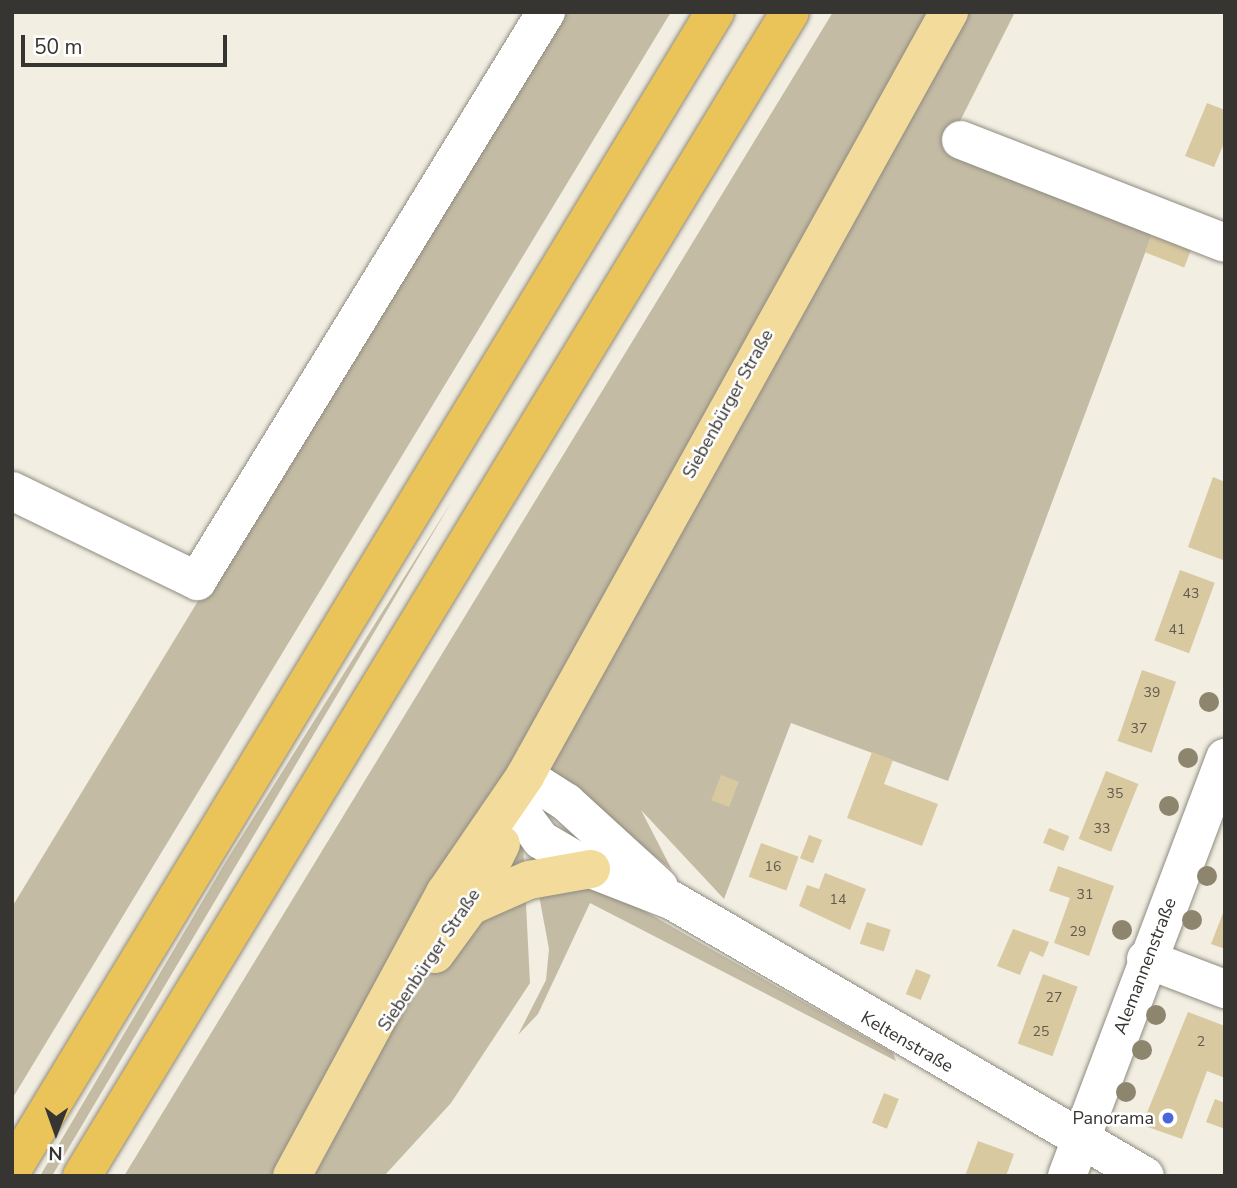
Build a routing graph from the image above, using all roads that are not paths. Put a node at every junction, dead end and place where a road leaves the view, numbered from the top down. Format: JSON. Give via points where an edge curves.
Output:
{"nodes":[{"id":1,"x":546,"y":12,"type":"edge"},
{"id":2,"x":715,"y":12,"type":"edge"},
{"id":3,"x":790,"y":12,"type":"edge"},
{"id":4,"x":949,"y":12,"type":"edge"},
{"id":5,"x":961,"y":140,"type":"dead end"},
{"id":6,"x":1225,"y":243,"type":"edge"},
{"id":7,"x":12,"y":491,"type":"edge"},
{"id":8,"x":1225,"y":758,"type":"edge"},
{"id":9,"x":518,"y":788,"type":"junction"},
{"id":10,"x":591,"y":869,"type":"junction"},
{"id":11,"x":673,"y":901,"type":"junction"},
{"id":12,"x":470,"y":906,"type":"junction"},
{"id":13,"x":1146,"y":959,"type":"junction"},
{"id":14,"x":1225,"y":989,"type":"edge"},
{"id":15,"x":349,"y":1076,"type":"junction"},
{"id":16,"x":1081,"y":1139,"type":"junction"},
{"id":17,"x":12,"y":1170,"type":"edge"},
{"id":18,"x":82,"y":1176,"type":"edge"},
{"id":19,"x":292,"y":1176,"type":"edge"},
{"id":20,"x":1067,"y":1176,"type":"edge"},
{"id":21,"x":1145,"y":1176,"type":"edge"}],
"edges":[{"from":1,"to":7,"type":"street","via":[[197,581]]},
{"from":2,"to":17,"type":"highway"},
{"from":3,"to":18,"type":"highway"},
{"from":4,"to":9,"type":"main road","name":"Siebenbürger Straße"},
{"from":5,"to":6,"type":"street"},
{"from":8,"to":13,"type":"street","name":"Alemannenstraße"},
{"from":9,"to":10,"type":"street","name":"Keltenstraße","via":[[541,840]]},
{"from":9,"to":11,"type":"street","name":"Keltenstraße","via":[[566,802]]},
{"from":9,"to":12,"type":"main road","name":"Siebenbürger Straße","via":[[499,850]]},
{"from":9,"to":15,"type":"main road","name":"Siebenbürger Straße","via":[[452,882]]},
{"from":10,"to":11,"type":"street","name":"Keltenstraße"},
{"from":10,"to":12,"type":"main road","via":[[529,880]]},
{"from":11,"to":16,"type":"street","name":"Keltenstraße"},
{"from":12,"to":15,"type":"main road","name":"Siebenbürger Straße"},
{"from":13,"to":14,"type":"street"},
{"from":13,"to":16,"type":"street","name":"Alemannenstraße"},
{"from":15,"to":19,"type":"main road","name":"Siebenbürger Straße"},
{"from":16,"to":20,"type":"street","name":"Alemannenstraße"},
{"from":16,"to":21,"type":"street","name":"Keltenstraße"}]}
